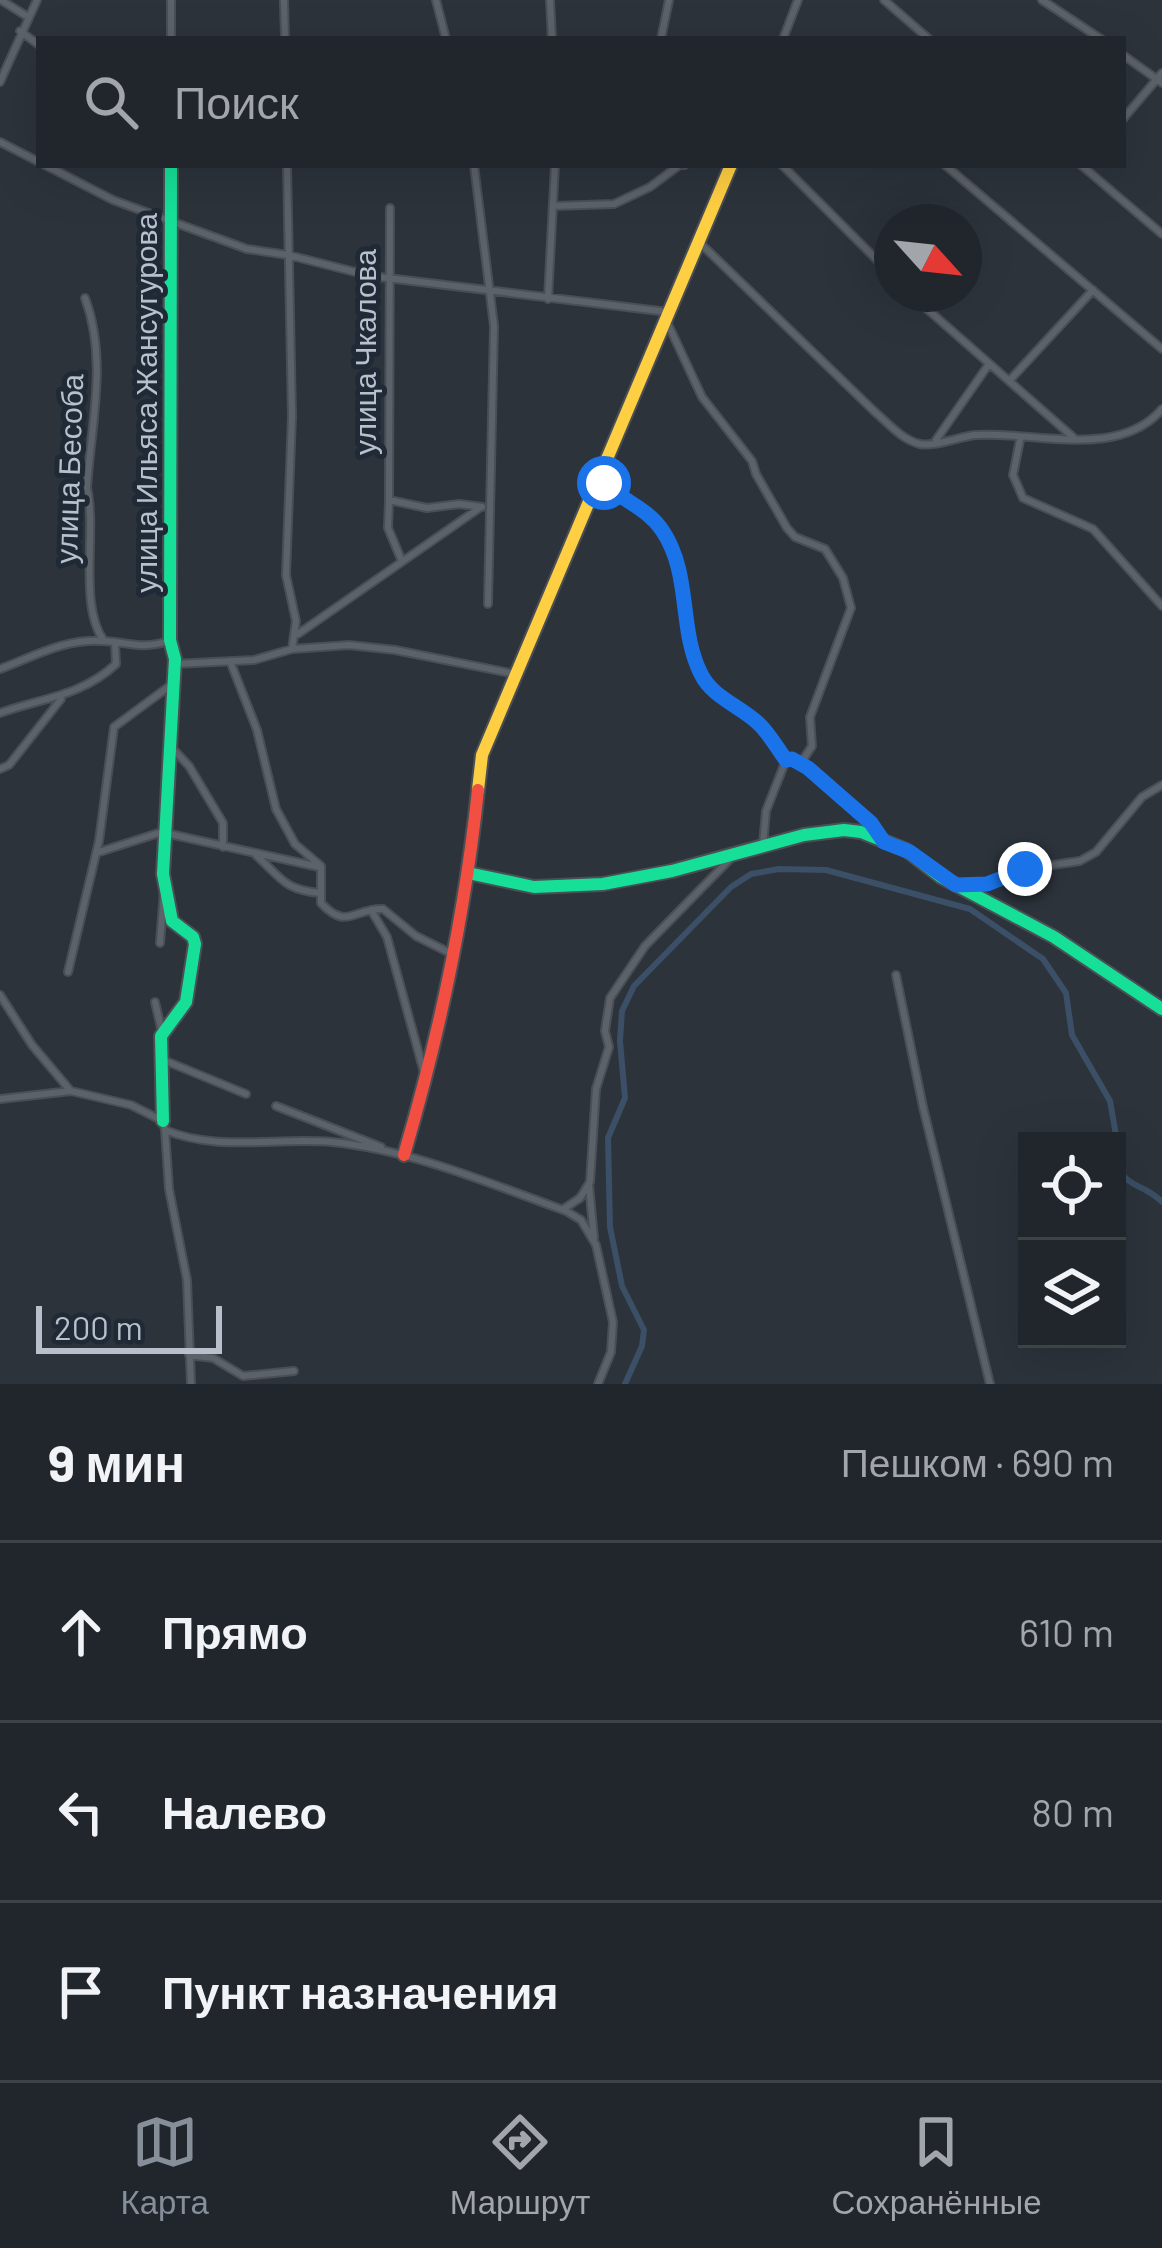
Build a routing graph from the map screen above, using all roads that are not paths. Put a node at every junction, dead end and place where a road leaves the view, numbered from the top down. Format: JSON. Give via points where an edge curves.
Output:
{"nodes":[{"id":1,"x":1,"y":0,"type":"edge"},
{"id":2,"x":37,"y":0,"type":"edge"},
{"id":3,"x":170,"y":0,"type":"edge"},
{"id":4,"x":284,"y":0,"type":"edge"},
{"id":5,"x":436,"y":0,"type":"edge"},
{"id":6,"x":550,"y":0,"type":"edge"},
{"id":7,"x":669,"y":0,"type":"edge"},
{"id":8,"x":798,"y":0,"type":"edge"},
{"id":9,"x":884,"y":0,"type":"edge"},
{"id":10,"x":1042,"y":0,"type":"edge"},
{"id":11,"x":28,"y":17,"type":"junction"},
{"id":12,"x":20,"y":31,"type":"junction"},
{"id":13,"x":784,"y":35,"type":"edge"},
{"id":14,"x":171,"y":36,"type":"edge"},
{"id":15,"x":285,"y":36,"type":"edge"},
{"id":16,"x":445,"y":36,"type":"edge"},
{"id":17,"x":552,"y":36,"type":"edge"},
{"id":18,"x":662,"y":36,"type":"edge"},
{"id":19,"x":926,"y":36,"type":"edge"},
{"id":20,"x":1096,"y":36,"type":"edge"},
{"id":21,"x":36,"y":43,"type":"edge"},
{"id":22,"x":1126,"y":57,"type":"edge"},
{"id":23,"x":1160,"y":78,"type":"edge"},
{"id":24,"x":0,"y":82,"type":"edge"},
{"id":25,"x":1126,"y":116,"type":"edge"},
{"id":26,"x":0,"y":142,"type":"edge"},
{"id":27,"x":36,"y":161,"type":"edge"},
{"id":28,"x":50,"y":168,"type":"edge"},
{"id":29,"x":171,"y":168,"type":"edge"},
{"id":30,"x":287,"y":168,"type":"edge"},
{"id":31,"x":474,"y":168,"type":"edge"},
{"id":32,"x":555,"y":168,"type":"edge"},
{"id":33,"x":674,"y":168,"type":"edge"},
{"id":34,"x":726,"y":168,"type":"edge"},
{"id":35,"x":785,"y":168,"type":"edge"},
{"id":36,"x":949,"y":168,"type":"edge"},
{"id":37,"x":1085,"y":168,"type":"edge"},
{"id":38,"x":554,"y":206,"type":"junction"},
{"id":39,"x":390,"y":208,"type":"dead end"},
{"id":40,"x":171,"y":223,"type":"junction"},
{"id":41,"x":1162,"y":234,"type":"edge"},
{"id":42,"x":699,"y":242,"type":"junction"},
{"id":43,"x":288,"y":255,"type":"junction"},
{"id":44,"x":874,"y":257,"type":"edge"},
{"id":45,"x":391,"y":278,"type":"junction"},
{"id":46,"x":1093,"y":290,"type":"junction"},
{"id":47,"x":492,"y":292,"type":"junction"},
{"id":48,"x":85,"y":298,"type":"dead end"},
{"id":49,"x":548,"y":300,"type":"junction"},
{"id":50,"x":930,"y":312,"type":"edge"},
{"id":51,"x":667,"y":316,"type":"junction"},
{"id":52,"x":1162,"y":349,"type":"edge"},
{"id":53,"x":989,"y":364,"type":"junction"},
{"id":54,"x":1010,"y":381,"type":"junction"},
{"id":55,"x":1162,"y":409,"type":"edge"},
{"id":56,"x":1019,"y":438,"type":"junction"},
{"id":57,"x":1074,"y":438,"type":"junction"},
{"id":58,"x":934,"y":443,"type":"junction"},
{"id":59,"x":600,"y":479,"type":"junction"},
{"id":60,"x":389,"y":497,"type":"junction"},
{"id":61,"x":486,"y":507,"type":"junction"},
{"id":62,"x":401,"y":560,"type":"junction"},
{"id":63,"x":488,"y":604,"type":"dead end"},
{"id":64,"x":1162,"y":606,"type":"edge"},
{"id":65,"x":296,"y":638,"type":"junction"},
{"id":66,"x":104,"y":640,"type":"junction"},
{"id":67,"x":170,"y":640,"type":"junction"},
{"id":68,"x":115,"y":644,"type":"junction"},
{"id":69,"x":292,"y":649,"type":"junction"},
{"id":70,"x":230,"y":661,"type":"junction"},
{"id":71,"x":174,"y":664,"type":"junction"},
{"id":72,"x":0,"y":669,"type":"edge"},
{"id":73,"x":515,"y":674,"type":"junction"},
{"id":74,"x":172,"y":685,"type":"junction"},
{"id":75,"x":63,"y":697,"type":"junction"},
{"id":76,"x":0,"y":713,"type":"edge"},
{"id":77,"x":170,"y":746,"type":"junction"},
{"id":78,"x":786,"y":760,"type":"junction"},
{"id":79,"x":801,"y":763,"type":"junction"},
{"id":80,"x":0,"y":769,"type":"edge"},
{"id":81,"x":1162,"y":785,"type":"edge"},
{"id":82,"x":165,"y":832,"type":"junction"},
{"id":83,"x":884,"y":842,"type":"junction"},
{"id":84,"x":763,"y":844,"type":"junction"},
{"id":85,"x":223,"y":847,"type":"junction"},
{"id":86,"x":96,"y":853,"type":"junction"},
{"id":87,"x":253,"y":853,"type":"junction"},
{"id":88,"x":736,"y":854,"type":"junction"},
{"id":89,"x":322,"y":868,"type":"junction"},
{"id":90,"x":468,"y":873,"type":"junction"},
{"id":91,"x":164,"y":881,"type":"junction"},
{"id":92,"x":971,"y":887,"type":"junction"},
{"id":93,"x":321,"y":892,"type":"junction"},
{"id":94,"x":370,"y":910,"type":"junction"},
{"id":95,"x":160,"y":943,"type":"dead end"},
{"id":96,"x":452,"y":954,"type":"junction"},
{"id":97,"x":68,"y":972,"type":"dead end"},
{"id":98,"x":896,"y":975,"type":"dead end"},
{"id":99,"x":0,"y":995,"type":"edge"},
{"id":100,"x":155,"y":1002,"type":"dead end"},
{"id":101,"x":1162,"y":1009,"type":"edge"},
{"id":102,"x":163,"y":1032,"type":"junction"},
{"id":103,"x":161,"y":1059,"type":"junction"},
{"id":104,"x":426,"y":1079,"type":"junction"},
{"id":105,"x":71,"y":1091,"type":"junction"},
{"id":106,"x":245,"y":1094,"type":"dead end"},
{"id":107,"x":0,"y":1099,"type":"edge"},
{"id":108,"x":276,"y":1106,"type":"dead end"},
{"id":109,"x":164,"y":1125,"type":"junction"},
{"id":110,"x":397,"y":1154,"type":"junction"},
{"id":111,"x":590,"y":1181,"type":"junction"},
{"id":112,"x":562,"y":1209,"type":"junction"},
{"id":113,"x":594,"y":1240,"type":"junction"},
{"id":114,"x":189,"y":1355,"type":"junction"},
{"id":115,"x":294,"y":1371,"type":"dead end"},
{"id":116,"x":191,"y":1384,"type":"edge"},
{"id":117,"x":598,"y":1384,"type":"edge"},
{"id":118,"x":990,"y":1384,"type":"edge"}],
"edges":[{"from":1,"to":11,"type":"street"},
{"from":2,"to":11,"type":"street"},
{"from":3,"to":14,"type":"street"},
{"from":4,"to":15,"type":"street"},
{"from":5,"to":16,"type":"street"},
{"from":6,"to":17,"type":"street"},
{"from":7,"to":18,"type":"street"},
{"from":8,"to":13,"type":"street"},
{"from":9,"to":19,"type":"street"},
{"from":10,"to":20,"type":"street"},
{"from":11,"to":12,"type":"street"},
{"from":12,"to":21,"type":"street"},
{"from":12,"to":24,"type":"street"},
{"from":22,"to":23,"type":"street"},
{"from":23,"to":25,"type":"street"},
{"from":26,"to":27,"type":"street"},
{"from":28,"to":40,"type":"street"},
{"from":29,"to":40,"type":"street","name":"улица Ильяса Жансугурова"},
{"from":30,"to":43,"type":"street"},
{"from":31,"to":47,"type":"street"},
{"from":32,"to":38,"type":"street"},
{"from":33,"to":38,"type":"street","via":[[614,204]]},
{"from":34,"to":42,"type":"street"},
{"from":35,"to":44,"type":"street"},
{"from":36,"to":46,"type":"street"},
{"from":37,"to":41,"type":"street"},
{"from":38,"to":49,"type":"street"},
{"from":39,"to":45,"type":"street","name":"улица Чкалова"},
{"from":40,"to":43,"type":"street"},
{"from":40,"to":67,"type":"street","name":"улица Ильяса Жансугурова"},
{"from":42,"to":51,"type":"street"},
{"from":42,"to":58,"type":"street","via":[[905,438]]},
{"from":43,"to":45,"type":"street"},
{"from":43,"to":65,"type":"street","via":[[286,575]]},
{"from":45,"to":47,"type":"street"},
{"from":45,"to":60,"type":"street","name":"улица Чкалова"},
{"from":46,"to":52,"type":"street"},
{"from":46,"to":54,"type":"street"},
{"from":47,"to":49,"type":"street"},
{"from":47,"to":61,"type":"street"},
{"from":48,"to":66,"type":"street","name":"улица Бесоба","via":[[97,355],[87,488],[91,597]]},
{"from":49,"to":51,"type":"street"},
{"from":50,"to":53,"type":"street"},
{"from":51,"to":59,"type":"street"},
{"from":51,"to":79,"type":"street","via":[[702,397],[740,442],[795,537],[834,560],[851,608]]},
{"from":53,"to":54,"type":"street"},
{"from":53,"to":58,"type":"street"},
{"from":54,"to":57,"type":"street"},
{"from":55,"to":57,"type":"street","via":[[1132,432]]},
{"from":56,"to":57,"type":"street"},
{"from":56,"to":58,"type":"street"},
{"from":56,"to":64,"type":"street","via":[[1013,476],[1023,498],[1093,530]]},
{"from":59,"to":73,"type":"street"},
{"from":59,"to":78,"type":"street","via":[[665,534],[683,580],[700,674],[759,724]]},
{"from":60,"to":61,"type":"street","via":[[427,508]]},
{"from":60,"to":62,"type":"street","name":"улица Чкалова","via":[[388,528]]},
{"from":61,"to":62,"type":"street"},
{"from":61,"to":63,"type":"street"},
{"from":62,"to":65,"type":"street"},
{"from":65,"to":69,"type":"street"},
{"from":66,"to":68,"type":"street"},
{"from":66,"to":72,"type":"street","via":[[49,647]]},
{"from":67,"to":68,"type":"street"},
{"from":67,"to":71,"type":"street","name":"улица Ильяса Жансугурова"},
{"from":68,"to":75,"type":"street","via":[[111,669]]},
{"from":69,"to":70,"type":"street"},
{"from":69,"to":73,"type":"street","via":[[395,650]]},
{"from":70,"to":71,"type":"street"},
{"from":70,"to":89,"type":"street","via":[[276,809],[295,844]]},
{"from":71,"to":74,"type":"street","name":"улица Ильяса Жансугурова"},
{"from":73,"to":90,"type":"street","via":[[479,767]]},
{"from":74,"to":77,"type":"street","name":"улица Ильяса Жансугурова"},
{"from":74,"to":86,"type":"street","via":[[118,722]]},
{"from":75,"to":76,"type":"street"},
{"from":75,"to":80,"type":"street"},
{"from":77,"to":82,"type":"street","name":"улица Ильяса Жансугурова"},
{"from":77,"to":85,"type":"street","via":[[223,823]]},
{"from":78,"to":79,"type":"street"},
{"from":78,"to":84,"type":"street"},
{"from":79,"to":83,"type":"street"},
{"from":81,"to":92,"type":"street","via":[[1080,861]]},
{"from":82,"to":85,"type":"street"},
{"from":82,"to":86,"type":"street"},
{"from":82,"to":91,"type":"street","name":"улица Ильяса Жансугурова"},
{"from":83,"to":84,"type":"street","via":[[842,830]]},
{"from":83,"to":92,"type":"street"},
{"from":84,"to":88,"type":"street"},
{"from":85,"to":87,"type":"street"},
{"from":86,"to":97,"type":"street"},
{"from":87,"to":89,"type":"street"},
{"from":87,"to":93,"type":"street","via":[[283,884]]},
{"from":88,"to":90,"type":"street","via":[[569,887]]},
{"from":88,"to":111,"type":"street","via":[[645,946],[610,998]]},
{"from":89,"to":93,"type":"street"},
{"from":90,"to":96,"type":"street"},
{"from":91,"to":95,"type":"street"},
{"from":91,"to":102,"type":"street","via":[[172,921],[195,944],[186,1002]]},
{"from":92,"to":101,"type":"street"},
{"from":93,"to":94,"type":"street","via":[[321,903],[337,916]]},
{"from":94,"to":96,"type":"street","via":[[389,911]]},
{"from":94,"to":104,"type":"street","via":[[387,937]]},
{"from":96,"to":104,"type":"street"},
{"from":98,"to":118,"type":"street"},
{"from":99,"to":105,"type":"street"},
{"from":100,"to":102,"type":"street"},
{"from":102,"to":103,"type":"street"},
{"from":103,"to":106,"type":"street"},
{"from":103,"to":109,"type":"street"},
{"from":104,"to":110,"type":"street"},
{"from":105,"to":107,"type":"street"},
{"from":105,"to":109,"type":"street","via":[[130,1105]]},
{"from":108,"to":110,"type":"street"},
{"from":109,"to":110,"type":"street","via":[[213,1143],[316,1141]]},
{"from":109,"to":114,"type":"street","via":[[187,1280]]},
{"from":110,"to":112,"type":"street"},
{"from":111,"to":112,"type":"street"},
{"from":111,"to":113,"type":"street"},
{"from":112,"to":113,"type":"street"},
{"from":113,"to":117,"type":"street","via":[[615,1331]]},
{"from":114,"to":115,"type":"street","via":[[243,1376]]},
{"from":114,"to":116,"type":"street"}]}
